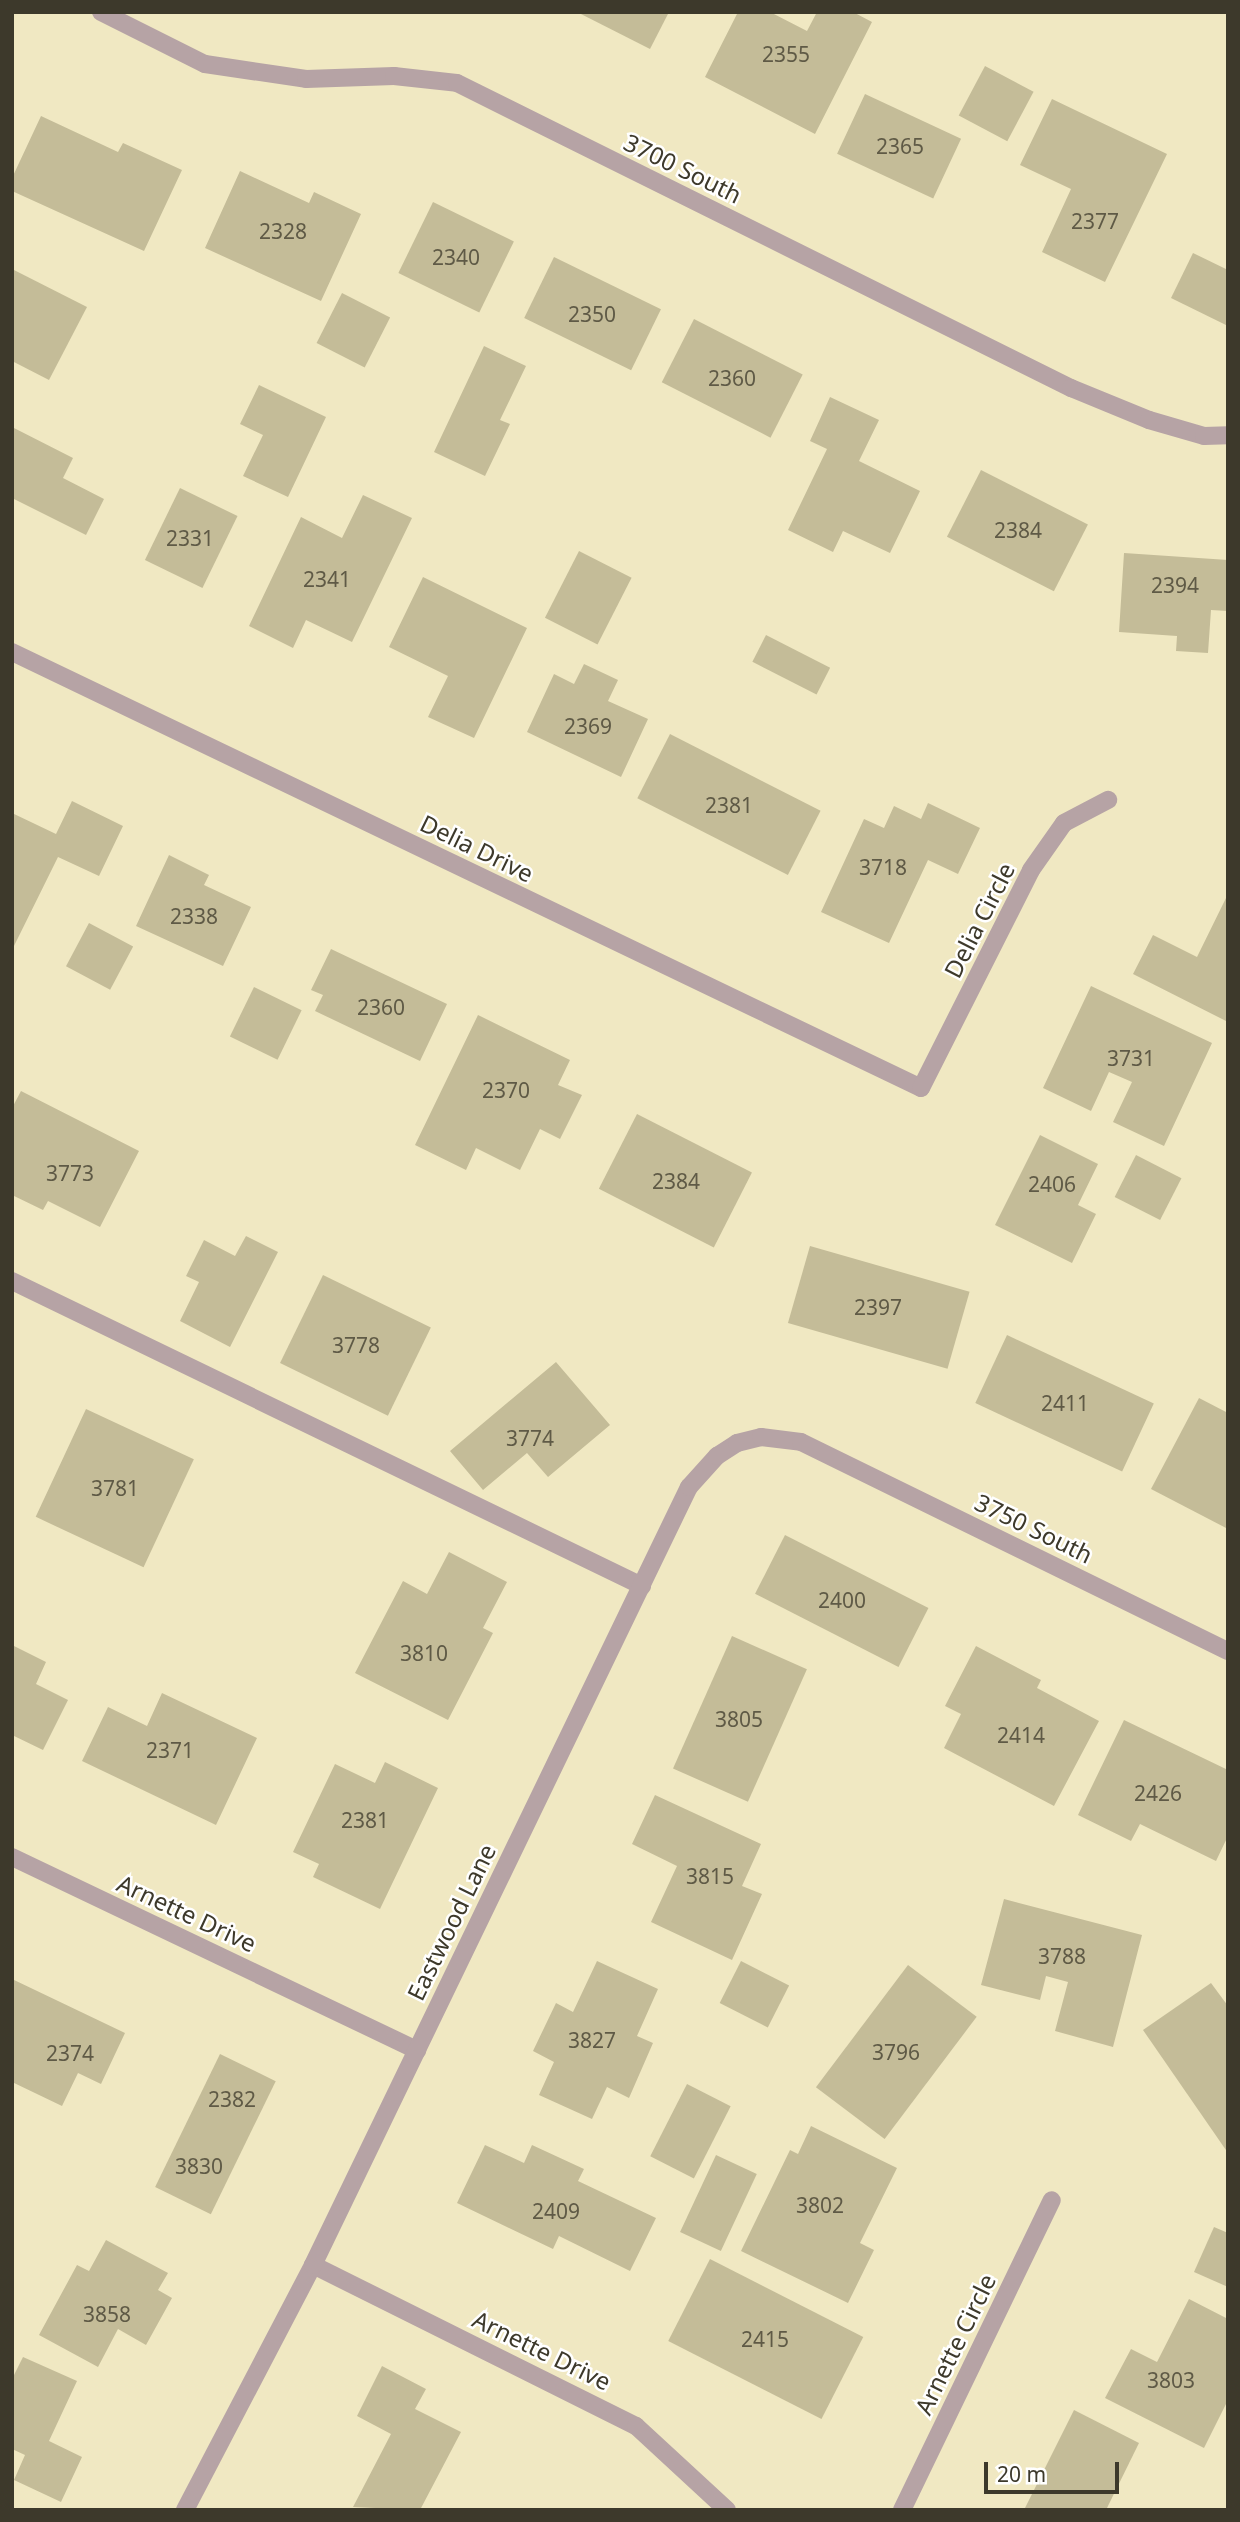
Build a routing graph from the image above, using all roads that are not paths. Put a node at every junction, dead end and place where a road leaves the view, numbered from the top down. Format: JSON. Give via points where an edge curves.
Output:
{"nodes":[{"id":1,"x":101,"y":12,"type":"edge"},
{"id":2,"x":1228,"y":435,"type":"edge"},
{"id":3,"x":12,"y":652,"type":"edge"},
{"id":4,"x":1108,"y":800,"type":"dead end"},
{"id":5,"x":921,"y":1088,"type":"joint"},
{"id":6,"x":12,"y":1281,"type":"edge"},
{"id":7,"x":818,"y":1450,"type":"joint"},
{"id":8,"x":642,"y":1586,"type":"junction"},
{"id":9,"x":1228,"y":1651,"type":"edge"},
{"id":10,"x":12,"y":1857,"type":"edge"},
{"id":11,"x":417,"y":2050,"type":"junction"},
{"id":12,"x":1052,"y":2200,"type":"dead end"},
{"id":13,"x":313,"y":2265,"type":"junction"},
{"id":14,"x":185,"y":2510,"type":"edge"},
{"id":15,"x":727,"y":2510,"type":"edge"},
{"id":16,"x":902,"y":2510,"type":"edge"}],
"edges":[{"from":1,"to":2,"type":"street","name":"3700 South","via":[[205,64],[306,79],[394,76],[457,83],[1070,387],[1149,420],[1204,436]]},
{"from":3,"to":5,"type":"street","name":"Delia Drive"},
{"from":4,"to":5,"type":"street","name":"Delia Circle","via":[[1064,823],[1031,870]]},
{"from":6,"to":8,"type":"street"},
{"from":7,"to":8,"type":"street","name":"Eastwood Lane","via":[[780,1437],[761,1437],[737,1443],[717,1456],[689,1487]]},
{"from":7,"to":9,"type":"street","name":"3750 South"},
{"from":8,"to":11,"type":"street","name":"Eastwood Lane"},
{"from":10,"to":11,"type":"street","name":"Arnette Drive"},
{"from":11,"to":13,"type":"street","name":"Eastwood Lane"},
{"from":12,"to":16,"type":"street","name":"Arnette Circle"},
{"from":13,"to":14,"type":"street","name":"Eastwood Lane"},
{"from":13,"to":15,"type":"street","name":"Arnette Drive","via":[[636,2426]]}]}
